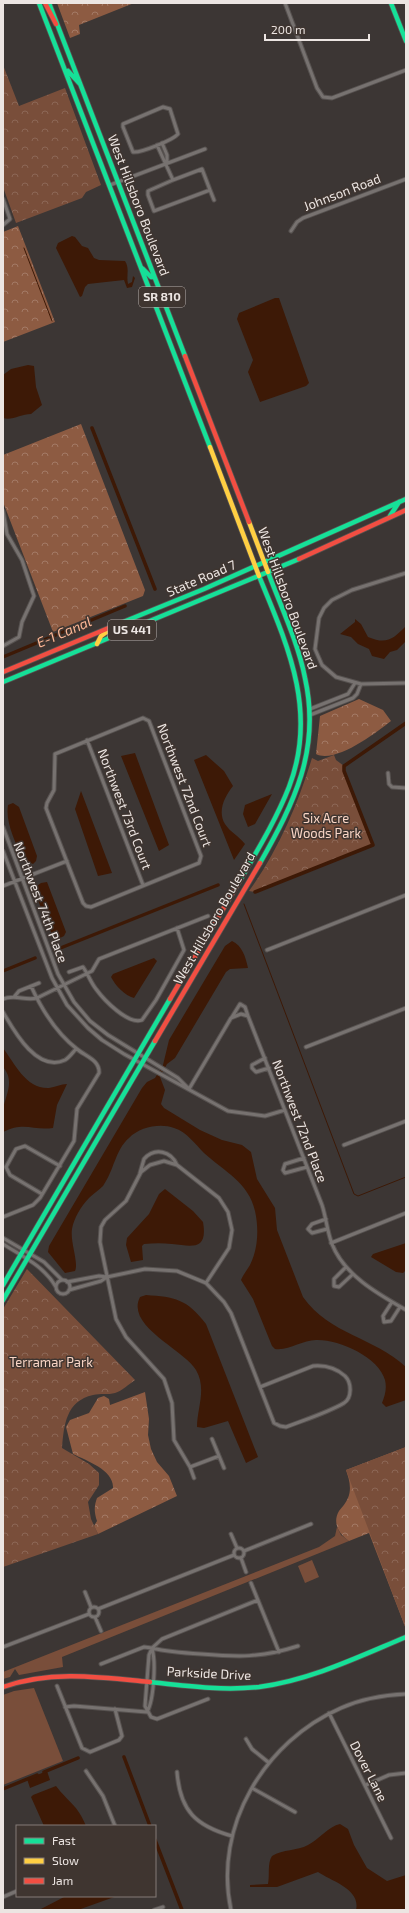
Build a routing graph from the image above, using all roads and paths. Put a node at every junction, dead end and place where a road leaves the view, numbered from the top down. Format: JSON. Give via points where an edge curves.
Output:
{"nodes":[{"id":1,"x":39,"y":3,"type":"edge"},
{"id":2,"x":45,"y":3,"type":"edge"},
{"id":3,"x":49,"y":3,"type":"edge"},
{"id":4,"x":285,"y":3,"type":"edge"},
{"id":5,"x":391,"y":3,"type":"edge"},
{"id":6,"x":58,"y":26,"type":"junction"},
{"id":7,"x":406,"y":41,"type":"edge"},
{"id":8,"x":64,"y":66,"type":"junction"},
{"id":9,"x":406,"y":70,"type":"edge"},
{"id":10,"x":81,"y":85,"type":"junction"},
{"id":11,"x":71,"y":86,"type":"junction"},
{"id":12,"x":86,"y":98,"type":"junction"},
{"id":13,"x":162,"y":143,"type":"junction"},
{"id":14,"x":158,"y":145,"type":"junction"},
{"id":15,"x":205,"y":149,"type":"dead end"},
{"id":16,"x":167,"y":164,"type":"junction"},
{"id":17,"x":406,"y":179,"type":"edge"},
{"id":18,"x":173,"y":180,"type":"junction"},
{"id":19,"x":118,"y":182,"type":"junction"},
{"id":20,"x":110,"y":186,"type":"junction"},
{"id":21,"x":210,"y":190,"type":"junction"},
{"id":22,"x":3,"y":199,"type":"edge"},
{"id":23,"x":214,"y":200,"type":"dead end"},
{"id":24,"x":3,"y":225,"type":"edge"},
{"id":25,"x":291,"y":231,"type":"dead end"},
{"id":26,"x":140,"y":267,"type":"junction"},
{"id":27,"x":154,"y":277,"type":"junction"},
{"id":28,"x":147,"y":283,"type":"junction"},
{"id":29,"x":167,"y":310,"type":"junction"},
{"id":30,"x":198,"y":416,"type":"junction"},
{"id":31,"x":203,"y":429,"type":"junction"},
{"id":32,"x":213,"y":430,"type":"junction"},
{"id":33,"x":218,"y":440,"type":"junction"},
{"id":34,"x":406,"y":499,"type":"edge"},
{"id":35,"x":399,"y":502,"type":"junction"},
{"id":36,"x":406,"y":510,"type":"edge"},
{"id":37,"x":3,"y":511,"type":"edge"},
{"id":38,"x":388,"y":518,"type":"junction"},
{"id":39,"x":264,"y":562,"type":"junction"},
{"id":40,"x":256,"y":566,"type":"junction"},
{"id":41,"x":268,"y":572,"type":"junction"},
{"id":42,"x":406,"y":573,"type":"edge"},
{"id":43,"x":259,"y":576,"type":"junction"},
{"id":44,"x":114,"y":627,"type":"junction"},
{"id":45,"x":97,"y":644,"type":"junction"},
{"id":46,"x":3,"y":646,"type":"edge"},
{"id":47,"x":3,"y":672,"type":"edge"},
{"id":48,"x":3,"y":682,"type":"edge"},
{"id":49,"x":356,"y":683,"type":"junction"},
{"id":50,"x":406,"y":683,"type":"edge"},
{"id":51,"x":361,"y":684,"type":"junction"},
{"id":52,"x":340,"y":698,"type":"junction"},
{"id":53,"x":342,"y":703,"type":"junction"},
{"id":54,"x":310,"y":709,"type":"junction"},
{"id":55,"x":302,"y":711,"type":"junction"},
{"id":56,"x":310,"y":715,"type":"junction"},
{"id":57,"x":88,"y":740,"type":"junction"},
{"id":58,"x":388,"y":773,"type":"dead end"},
{"id":59,"x":406,"y":788,"type":"edge"},
{"id":60,"x":3,"y":827,"type":"edge"},
{"id":61,"x":3,"y":851,"type":"edge"},
{"id":62,"x":66,"y":861,"type":"junction"},
{"id":63,"x":21,"y":879,"type":"junction"},
{"id":64,"x":15,"y":882,"type":"junction"},
{"id":65,"x":143,"y":885,"type":"junction"},
{"id":66,"x":3,"y":886,"type":"edge"},
{"id":67,"x":406,"y":895,"type":"edge"},
{"id":68,"x":208,"y":916,"type":"dead end"},
{"id":69,"x":177,"y":928,"type":"junction"},
{"id":70,"x":267,"y":950,"type":"dead end"},
{"id":71,"x":69,"y":972,"type":"dead end"},
{"id":72,"x":87,"y":973,"type":"junction"},
{"id":73,"x":39,"y":983,"type":"dead end"},
{"id":74,"x":63,"y":984,"type":"junction"},
{"id":75,"x":31,"y":986,"type":"junction"},
{"id":76,"x":56,"y":988,"type":"junction"},
{"id":77,"x":14,"y":997,"type":"junction"},
{"id":78,"x":37,"y":998,"type":"junction"},
{"id":79,"x":3,"y":999,"type":"edge"},
{"id":80,"x":406,"y":1008,"type":"edge"},
{"id":81,"x":3,"y":1012,"type":"edge"},
{"id":82,"x":248,"y":1016,"type":"junction"},
{"id":83,"x":231,"y":1018,"type":"junction"},
{"id":84,"x":306,"y":1047,"type":"dead end"},
{"id":85,"x":76,"y":1049,"type":"junction"},
{"id":86,"x":138,"y":1054,"type":"junction"},
{"id":87,"x":145,"y":1058,"type":"junction"},
{"id":88,"x":265,"y":1058,"type":"junction"},
{"id":89,"x":134,"y":1060,"type":"junction"},
{"id":90,"x":142,"y":1064,"type":"junction"},
{"id":91,"x":269,"y":1068,"type":"junction"},
{"id":92,"x":178,"y":1078,"type":"junction"},
{"id":93,"x":175,"y":1084,"type":"junction"},
{"id":94,"x":189,"y":1089,"type":"junction"},
{"id":95,"x":285,"y":1110,"type":"junction"},
{"id":96,"x":406,"y":1121,"type":"edge"},
{"id":97,"x":344,"y":1145,"type":"dead end"},
{"id":98,"x":304,"y":1158,"type":"junction"},
{"id":99,"x":177,"y":1165,"type":"junction"},
{"id":100,"x":60,"y":1166,"type":"junction"},
{"id":101,"x":307,"y":1167,"type":"junction"},
{"id":102,"x":140,"y":1173,"type":"junction"},
{"id":103,"x":42,"y":1194,"type":"junction"},
{"id":104,"x":406,"y":1213,"type":"edge"},
{"id":105,"x":3,"y":1217,"type":"edge"},
{"id":106,"x":326,"y":1219,"type":"junction"},
{"id":107,"x":327,"y":1229,"type":"junction"},
{"id":108,"x":3,"y":1238,"type":"edge"},
{"id":109,"x":331,"y":1243,"type":"junction"},
{"id":110,"x":3,"y":1244,"type":"edge"},
{"id":111,"x":24,"y":1249,"type":"junction"},
{"id":112,"x":31,"y":1254,"type":"junction"},
{"id":113,"x":20,"y":1255,"type":"junction"},
{"id":114,"x":27,"y":1259,"type":"junction"},
{"id":115,"x":346,"y":1267,"type":"junction"},
{"id":116,"x":352,"y":1274,"type":"junction"},
{"id":117,"x":107,"y":1277,"type":"junction"},
{"id":118,"x":83,"y":1279,"type":"junction"},
{"id":119,"x":62,"y":1280,"type":"junction"},
{"id":120,"x":67,"y":1282,"type":"junction"},
{"id":121,"x":206,"y":1282,"type":"junction"},
{"id":122,"x":3,"y":1285,"type":"edge"},
{"id":123,"x":85,"y":1285,"type":"junction"},
{"id":124,"x":56,"y":1287,"type":"junction"},
{"id":125,"x":69,"y":1290,"type":"junction"},
{"id":126,"x":3,"y":1300,"type":"edge"},
{"id":127,"x":392,"y":1302,"type":"junction"},
{"id":128,"x":400,"y":1307,"type":"junction"},
{"id":129,"x":406,"y":1310,"type":"edge"},
{"id":130,"x":260,"y":1387,"type":"junction"},
{"id":131,"x":212,"y":1439,"type":"dead end"},
{"id":132,"x":219,"y":1456,"type":"junction"},
{"id":133,"x":190,"y":1467,"type":"junction"},
{"id":134,"x":224,"y":1468,"type":"dead end"},
{"id":135,"x":194,"y":1478,"type":"dead end"},
{"id":136,"x":311,"y":1524,"type":"dead end"},
{"id":137,"x":232,"y":1534,"type":"dead end"},
{"id":138,"x":237,"y":1548,"type":"junction"},
{"id":139,"x":244,"y":1551,"type":"junction"},
{"id":140,"x":234,"y":1555,"type":"junction"},
{"id":141,"x":241,"y":1558,"type":"junction"},
{"id":142,"x":246,"y":1572,"type":"dead end"},
{"id":143,"x":251,"y":1583,"type":"dead end"},
{"id":144,"x":85,"y":1592,"type":"dead end"},
{"id":145,"x":258,"y":1600,"type":"junction"},
{"id":146,"x":91,"y":1607,"type":"junction"},
{"id":147,"x":98,"y":1609,"type":"junction"},
{"id":148,"x":89,"y":1614,"type":"junction"},
{"id":149,"x":95,"y":1617,"type":"junction"},
{"id":150,"x":101,"y":1631,"type":"dead end"},
{"id":151,"x":406,"y":1637,"type":"edge"},
{"id":152,"x":298,"y":1646,"type":"dead end"},
{"id":153,"x":3,"y":1647,"type":"edge"},
{"id":154,"x":152,"y":1648,"type":"junction"},
{"id":155,"x":279,"y":1652,"type":"junction"},
{"id":156,"x":149,"y":1660,"type":"junction"},
{"id":157,"x":154,"y":1661,"type":"junction"},
{"id":158,"x":101,"y":1664,"type":"dead end"},
{"id":159,"x":150,"y":1681,"type":"junction"},
{"id":160,"x":57,"y":1686,"type":"dead end"},
{"id":161,"x":3,"y":1687,"type":"edge"},
{"id":162,"x":406,"y":1694,"type":"edge"},
{"id":163,"x":208,"y":1699,"type":"dead end"},
{"id":164,"x":146,"y":1702,"type":"junction"},
{"id":165,"x":151,"y":1703,"type":"junction"},
{"id":166,"x":65,"y":1707,"type":"junction"},
{"id":167,"x":115,"y":1709,"type":"junction"},
{"id":168,"x":147,"y":1712,"type":"junction"},
{"id":169,"x":329,"y":1713,"type":"junction"},
{"id":170,"x":246,"y":1739,"type":"dead end"},
{"id":171,"x":268,"y":1762,"type":"junction"},
{"id":172,"x":86,"y":1771,"type":"dead end"},
{"id":173,"x":177,"y":1772,"type":"dead end"},
{"id":174,"x":406,"y":1773,"type":"edge"},
{"id":175,"x":366,"y":1785,"type":"junction"},
{"id":176,"x":252,"y":1788,"type":"junction"},
{"id":177,"x":295,"y":1812,"type":"dead end"},
{"id":178,"x":114,"y":1825,"type":"edge"},
{"id":179,"x":232,"y":1836,"type":"junction"},
{"id":180,"x":391,"y":1838,"type":"dead end"},
{"id":181,"x":16,"y":1891,"type":"edge"},
{"id":182,"x":3,"y":1897,"type":"edge"},
{"id":183,"x":163,"y":1907,"type":"dead end"},
{"id":184,"x":154,"y":1910,"type":"edge"},
{"id":185,"x":231,"y":1910,"type":"edge"}],
"edges":[{"from":1,"to":8,"type":"main road","name":"West Hillsboro Boulevard","number":"SR 810"},
{"from":2,"to":6,"type":"main road"},
{"from":3,"to":6,"type":"main road","name":"West Hillsboro Boulevard","number":"SR 810"},
{"from":4,"to":9,"type":"street","via":[[317,88],[326,98]]},
{"from":5,"to":7,"type":"main road"},
{"from":6,"to":10,"type":"main road","name":"West Hillsboro Boulevard","number":"SR 810"},
{"from":8,"to":10,"type":"main road"},
{"from":8,"to":11,"type":"main road","name":"West Hillsboro Boulevard","number":"SR 810"},
{"from":10,"to":12,"type":"main road","name":"West Hillsboro Boulevard","number":"SR 810"},
{"from":11,"to":12,"type":"main road","via":[[76,87]]},
{"from":11,"to":20,"type":"main road","name":"West Hillsboro Boulevard","number":"SR 810"},
{"from":12,"to":19,"type":"main road","name":"West Hillsboro Boulevard","number":"SR 810"},
{"from":13,"to":14,"type":"street"},
{"from":13,"to":14,"type":"street","via":[[178,134],[170,109],[166,107],[123,124],[133,152]]},
{"from":13,"to":16,"type":"street","via":[[167,155]]},
{"from":14,"to":16,"type":"street"},
{"from":15,"to":16,"type":"street"},
{"from":16,"to":18,"type":"street"},
{"from":16,"to":19,"type":"street"},
{"from":17,"to":25,"type":"street","name":"Johnson Road","via":[[303,218]]},
{"from":18,"to":21,"type":"street","via":[[202,169]]},
{"from":18,"to":21,"type":"street","via":[[148,191],[154,211]]},
{"from":19,"to":20,"type":"street"},
{"from":19,"to":27,"type":"main road","name":"West Hillsboro Boulevard","number":"SR 810"},
{"from":20,"to":26,"type":"main road","name":"West Hillsboro Boulevard","number":"SR 810"},
{"from":21,"to":23,"type":"street"},
{"from":22,"to":24,"type":"street","via":[[10,218],[8,223]]},
{"from":26,"to":27,"type":"main road"},
{"from":26,"to":28,"type":"main road","name":"West Hillsboro Boulevard","number":"SR 810"},
{"from":27,"to":29,"type":"main road","name":"West Hillsboro Boulevard","number":"SR 810"},
{"from":28,"to":29,"type":"main road","via":[[156,289]]},
{"from":28,"to":30,"type":"main road","name":"West Hillsboro Boulevard","number":"SR 810"},
{"from":29,"to":32,"type":"main road","name":"West Hillsboro Boulevard","number":"SR 810"},
{"from":30,"to":31,"type":"main road","name":"West Hillsboro Boulevard","number":"SR 810"},
{"from":30,"to":32,"type":"main road"},
{"from":31,"to":33,"type":"main road"},
{"from":31,"to":40,"type":"main road","name":"West Hillsboro Boulevard","number":"SR 810"},
{"from":32,"to":33,"type":"main road","name":"West Hillsboro Boulevard","number":"SR 810"},
{"from":33,"to":39,"type":"main road","name":"West Hillsboro Boulevard","number":"SR 810"},
{"from":34,"to":35,"type":"main road","name":"State Road 7","number":"US 441"},
{"from":35,"to":38,"type":"main road"},
{"from":35,"to":39,"type":"main road","name":"State Road 7","number":"US 441"},
{"from":36,"to":38,"type":"main road","name":"State Road 7","number":"US 441"},
{"from":37,"to":46,"type":"street","via":[[7,534],[22,560],[34,596],[22,622],[19,637]]},
{"from":38,"to":41,"type":"main road","name":"State Road 7","number":"US 441"},
{"from":39,"to":40,"type":"main road","name":"State Road 7","number":"US 441"},
{"from":39,"to":41,"type":"main road","name":"West Hillsboro Boulevard","number":"SR 810"},
{"from":40,"to":43,"type":"main road","name":"West Hillsboro Boulevard","number":"SR 810"},
{"from":40,"to":44,"type":"main road","name":"State Road 7","number":"US 441"},
{"from":41,"to":43,"type":"main road","name":"State Road 7","number":"US 441"},
{"from":41,"to":54,"type":"main road","name":"West Hillsboro Boulevard","via":[[300,658]]},
{"from":42,"to":49,"type":"street","via":[[341,594],[324,608],[319,618],[315,649],[322,666],[336,677]]},
{"from":43,"to":45,"type":"main road","name":"State Road 7","number":"US 441"},
{"from":43,"to":55,"type":"main road","name":"West Hillsboro Boulevard","via":[[294,663]]},
{"from":44,"to":45,"type":"main road","via":[[102,636]]},
{"from":44,"to":47,"type":"main road","name":"State Road 7","number":"US 441"},
{"from":45,"to":48,"type":"main road","name":"State Road 7","number":"US 441"},
{"from":49,"to":51,"type":"street"},
{"from":49,"to":52,"type":"street","via":[[348,694]]},
{"from":50,"to":51,"type":"street"},
{"from":51,"to":53,"type":"street","via":[[357,694]]},
{"from":52,"to":53,"type":"street"},
{"from":52,"to":54,"type":"street"},
{"from":53,"to":56,"type":"street"},
{"from":54,"to":55,"type":"main road"},
{"from":54,"to":56,"type":"main road","name":"West Hillsboro Boulevard"},
{"from":55,"to":56,"type":"main road"},
{"from":55,"to":86,"type":"main road","name":"West Hillsboro Boulevard","via":[[297,765],[281,808]]},
{"from":56,"to":87,"type":"main road","name":"West Hillsboro Boulevard","via":[[307,756],[301,782],[290,808]]},
{"from":57,"to":62,"type":"street","via":[[55,754],[54,790],[46,808]]},
{"from":57,"to":65,"type":"street","name":"Northwest 73rd Court"},
{"from":57,"to":65,"type":"street","name":"Northwest 72nd Court","via":[[143,718],[149,721],[201,856],[199,863]]},
{"from":58,"to":59,"type":"street","via":[[389,784],[392,787]]},
{"from":60,"to":63,"type":"street","name":"Northwest 74th Place"},
{"from":61,"to":64,"type":"street","name":"Northwest 74th Place"},
{"from":62,"to":63,"type":"street"},
{"from":62,"to":65,"type":"street","via":[[86,906],[91,907]]},
{"from":63,"to":64,"type":"street"},
{"from":63,"to":74,"type":"street","name":"Northwest 74th Place"},
{"from":64,"to":66,"type":"street"},
{"from":64,"to":76,"type":"street","name":"Northwest 74th Place"},
{"from":67,"to":70,"type":"street"},
{"from":68,"to":69,"type":"street"},
{"from":69,"to":72,"type":"street","via":[[99,959],[92,971]]},
{"from":69,"to":72,"type":"street","via":[[184,950],[142,1020],[138,1022],[124,1016],[96,989]]},
{"from":71,"to":72,"type":"street","via":[[83,967]]},
{"from":72,"to":74,"type":"street"},
{"from":73,"to":75,"type":"street"},
{"from":74,"to":76,"type":"street"},
{"from":74,"to":86,"type":"street","name":"Northwest 74th Place","via":[[90,1021]]},
{"from":75,"to":77,"type":"street"},
{"from":75,"to":78,"type":"street"},
{"from":76,"to":78,"type":"street"},
{"from":76,"to":89,"type":"street","name":"Northwest 74th Place","via":[[67,1005],[88,1028]]},
{"from":77,"to":78,"type":"street","via":[[30,1000]]},
{"from":77,"to":79,"type":"street"},
{"from":78,"to":85,"type":"street","via":[[55,1027]]},
{"from":80,"to":84,"type":"street"},
{"from":81,"to":85,"type":"street","via":[[28,1049],[39,1058],[62,1061]]},
{"from":82,"to":83,"type":"street","via":[[241,1014]]},
{"from":82,"to":83,"type":"street","via":[[245,1007],[240,1004]]},
{"from":82,"to":88,"type":"street","name":"Northwest 72nd Place"},
{"from":83,"to":94,"type":"street"},
{"from":85,"to":100,"type":"street","via":[[96,1063],[99,1072],[77,1109],[74,1140]]},
{"from":86,"to":87,"type":"street","name":"Northwest 74th Place"},
{"from":86,"to":89,"type":"main road","name":"West Hillsboro Boulevard"},
{"from":87,"to":90,"type":"main road","name":"West Hillsboro Boulevard"},
{"from":87,"to":92,"type":"street","name":"Northwest 74th Place"},
{"from":88,"to":91,"type":"street","name":"Northwest 72nd Place"},
{"from":88,"to":91,"type":"street","via":[[252,1065],[252,1068],[256,1072]]},
{"from":89,"to":90,"type":"street","name":"Northwest 74th Place"},
{"from":89,"to":111,"type":"main road","name":"West Hillsboro Boulevard"},
{"from":90,"to":93,"type":"street","name":"Northwest 74th Place"},
{"from":90,"to":112,"type":"main road","name":"West Hillsboro Boulevard"},
{"from":91,"to":95,"type":"street","name":"Northwest 72nd Place"},
{"from":92,"to":93,"type":"street"},
{"from":92,"to":94,"type":"street","name":"Northwest 74th Place"},
{"from":93,"to":94,"type":"street","name":"Northwest 74th Place"},
{"from":94,"to":95,"type":"street","via":[[234,1113],[265,1116]]},
{"from":95,"to":98,"type":"street","name":"Northwest 72nd Place"},
{"from":96,"to":97,"type":"street"},
{"from":98,"to":101,"type":"street","name":"Northwest 72nd Place"},
{"from":98,"to":101,"type":"street","via":[[285,1164],[283,1170],[289,1173]]},
{"from":99,"to":102,"type":"street","via":[[164,1161],[157,1162],[144,1168]]},
{"from":99,"to":102,"type":"street","via":[[174,1158],[166,1152],[151,1154],[142,1162]]},
{"from":99,"to":121,"type":"street","via":[[219,1198],[231,1220],[229,1248]]},
{"from":100,"to":103,"type":"street"},
{"from":100,"to":103,"type":"street","via":[[25,1146],[16,1149],[6,1167],[7,1171]]},
{"from":101,"to":106,"type":"street","name":"Northwest 72nd Place"},
{"from":102,"to":117,"type":"street","via":[[126,1201],[101,1227],[100,1242]]},
{"from":103,"to":105,"type":"street","via":[[33,1206]]},
{"from":104,"to":109,"type":"street"},
{"from":106,"to":107,"type":"street","name":"Northwest 72nd Place"},
{"from":106,"to":107,"type":"street","via":[[312,1224],[308,1229],[312,1234]]},
{"from":107,"to":109,"type":"street","name":"Northwest 72nd Place"},
{"from":108,"to":111,"type":"street"},
{"from":109,"to":115,"type":"street","name":"Northwest 72nd Place"},
{"from":110,"to":113,"type":"street"},
{"from":111,"to":112,"type":"street"},
{"from":111,"to":113,"type":"main road","name":"West Hillsboro Boulevard"},
{"from":112,"to":114,"type":"main road","name":"West Hillsboro Boulevard"},
{"from":112,"to":119,"type":"street","via":[[52,1268]]},
{"from":113,"to":114,"type":"street"},
{"from":113,"to":122,"type":"main road","name":"West Hillsboro Boulevard"},
{"from":114,"to":124,"type":"street","via":[[47,1273]]},
{"from":114,"to":126,"type":"main road","name":"West Hillsboro Boulevard"},
{"from":115,"to":116,"type":"street","name":"Northwest 72nd Place"},
{"from":115,"to":116,"type":"street","via":[[334,1279],[334,1286],[339,1287]]},
{"from":116,"to":127,"type":"street","name":"Northwest 72nd Place"},
{"from":117,"to":118,"type":"street"},
{"from":117,"to":121,"type":"street","via":[[145,1269],[166,1269]]},
{"from":117,"to":123,"type":"street"},
{"from":117,"to":133,"type":"street","via":[[120,1329],[164,1379],[172,1403],[174,1440]]},
{"from":118,"to":120,"type":"street"},
{"from":118,"to":123,"type":"street"},
{"from":119,"to":120,"type":"street"},
{"from":119,"to":124,"type":"street"},
{"from":120,"to":125,"type":"street"},
{"from":121,"to":130,"type":"street","via":[[231,1313]]},
{"from":123,"to":125,"type":"street"},
{"from":124,"to":125,"type":"street","via":[[61,1293]]},
{"from":127,"to":128,"type":"street","name":"Northwest 72nd Place"},
{"from":127,"to":128,"type":"street","via":[[383,1316],[384,1322],[391,1321]]},
{"from":128,"to":129,"type":"street","name":"Northwest 72nd Place"},
{"from":130,"to":130,"type":"street","via":[[274,1423],[286,1427],[345,1403],[350,1393],[345,1376],[330,1367],[313,1366]]},
{"from":131,"to":132,"type":"street"},
{"from":132,"to":133,"type":"street"},
{"from":132,"to":134,"type":"street"},
{"from":133,"to":135,"type":"street"},
{"from":136,"to":139,"type":"street"},
{"from":137,"to":138,"type":"street"},
{"from":138,"to":139,"type":"street"},
{"from":138,"to":140,"type":"street"},
{"from":139,"to":141,"type":"street"},
{"from":140,"to":141,"type":"street"},
{"from":140,"to":147,"type":"street"},
{"from":141,"to":142,"type":"street"},
{"from":143,"to":145,"type":"street"},
{"from":144,"to":146,"type":"street"},
{"from":145,"to":154,"type":"street","via":[[162,1639]]},
{"from":145,"to":155,"type":"street"},
{"from":146,"to":147,"type":"street"},
{"from":146,"to":148,"type":"street"},
{"from":147,"to":149,"type":"street","via":[[99,1613]]},
{"from":148,"to":149,"type":"street"},
{"from":148,"to":153,"type":"street"},
{"from":149,"to":150,"type":"street"},
{"from":151,"to":159,"type":"main road","name":"Parkside Drive","via":[[317,1674],[272,1686],[236,1688]]},
{"from":152,"to":155,"type":"street"},
{"from":154,"to":155,"type":"street","via":[[239,1657]]},
{"from":154,"to":156,"type":"street"},
{"from":154,"to":157,"type":"street"},
{"from":154,"to":158,"type":"street","via":[[144,1647]]},
{"from":156,"to":157,"type":"street"},
{"from":156,"to":159,"type":"street"},
{"from":157,"to":159,"type":"street"},
{"from":159,"to":161,"type":"main road","name":"Parkside Drive","via":[[56,1675],[26,1679]]},
{"from":159,"to":164,"type":"street"},
{"from":159,"to":165,"type":"street"},
{"from":160,"to":166,"type":"street"},
{"from":162,"to":169,"type":"street","via":[[359,1701]]},
{"from":163,"to":168,"type":"street","via":[[156,1719]]},
{"from":164,"to":165,"type":"street"},
{"from":164,"to":168,"type":"street"},
{"from":165,"to":168,"type":"street"},
{"from":166,"to":167,"type":"street"},
{"from":166,"to":167,"type":"street","via":[[82,1748],[90,1752],[119,1740],[122,1736]]},
{"from":167,"to":168,"type":"street"},
{"from":169,"to":171,"type":"street","via":[[300,1732]]},
{"from":169,"to":175,"type":"street","name":"Dover Lane"},
{"from":170,"to":171,"type":"street","via":[[252,1749]]},
{"from":171,"to":176,"type":"street"},
{"from":172,"to":178,"type":"street","via":[[102,1796]]},
{"from":173,"to":179,"type":"street","via":[[181,1794],[194,1817],[208,1829]]},
{"from":174,"to":175,"type":"street","via":[[389,1775]]},
{"from":175,"to":180,"type":"street","name":"Dover Lane"},
{"from":176,"to":177,"type":"street"},
{"from":176,"to":179,"type":"street"},
{"from":179,"to":185,"type":"street","via":[[228,1872]]},
{"from":181,"to":182,"type":"street"},
{"from":183,"to":184,"type":"street"}]}
